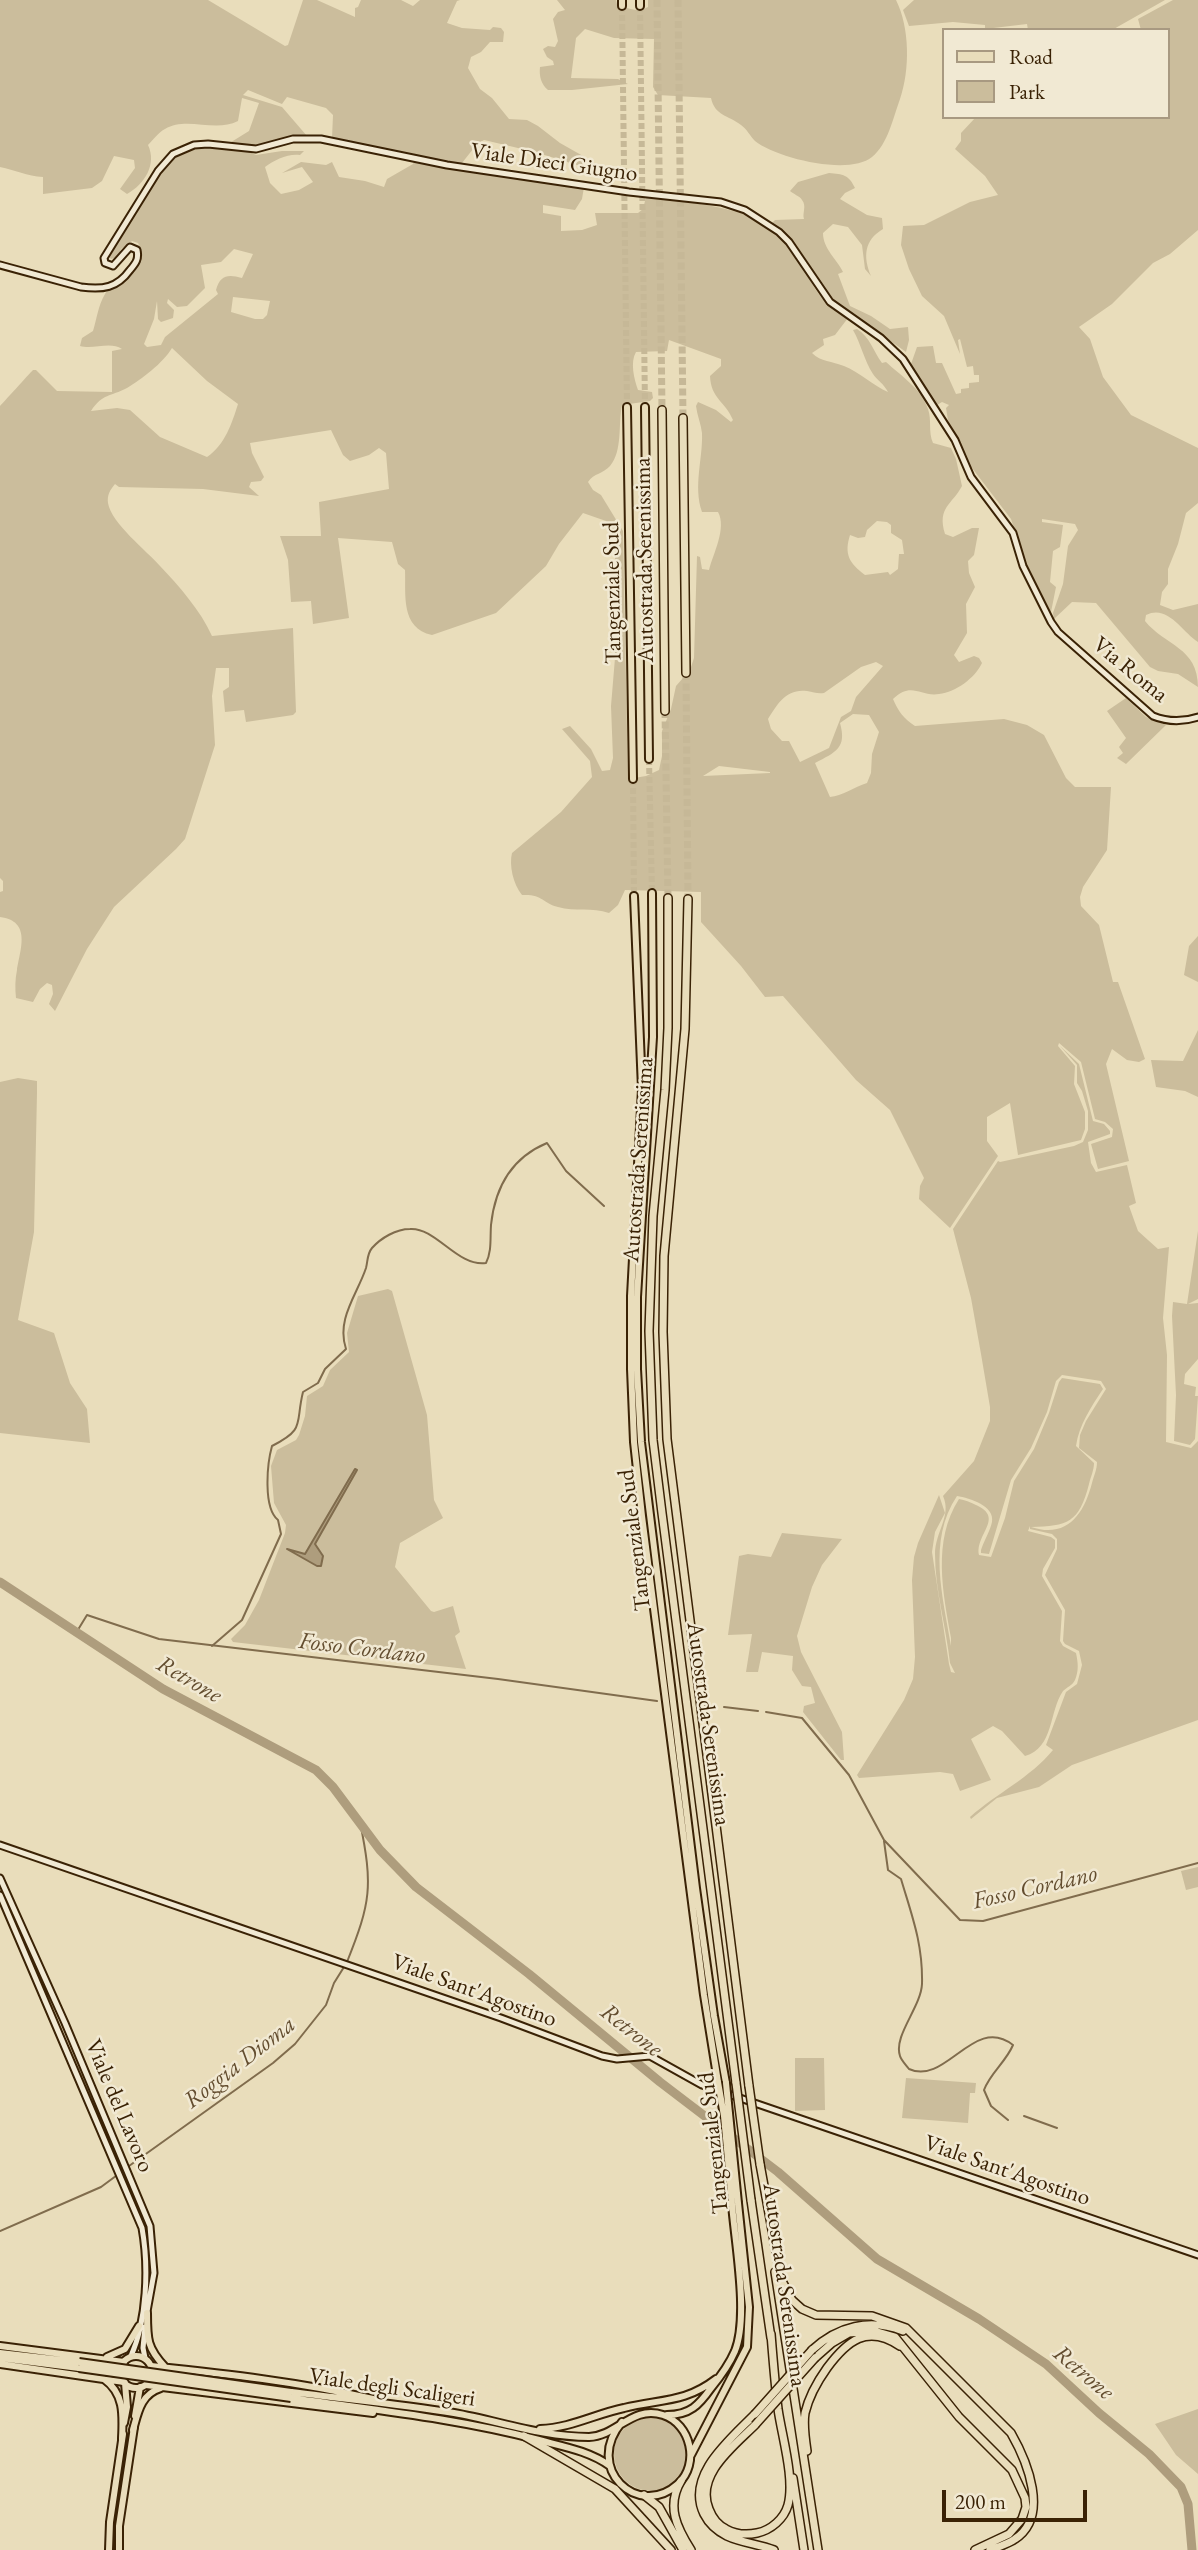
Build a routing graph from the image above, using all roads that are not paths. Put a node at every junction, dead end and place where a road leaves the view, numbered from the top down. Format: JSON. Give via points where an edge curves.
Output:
{"nodes":[{"id":1,"x":0,"y":265,"type":"edge"},
{"id":2,"x":627,"y":407,"type":"tunnel mouth"},
{"id":3,"x":645,"y":407,"type":"tunnel mouth"},
{"id":4,"x":662,"y":410,"type":"tunnel mouth"},
{"id":5,"x":683,"y":418,"type":"tunnel mouth"},
{"id":6,"x":1051,"y":622,"type":"joint"},
{"id":7,"x":686,"y":673,"type":"tunnel mouth"},
{"id":8,"x":665,"y":711,"type":"tunnel mouth"},
{"id":9,"x":1198,"y":717,"type":"edge"},
{"id":10,"x":649,"y":760,"type":"tunnel mouth"},
{"id":11,"x":633,"y":779,"type":"tunnel mouth"},
{"id":12,"x":652,"y":893,"type":"tunnel mouth"},
{"id":13,"x":634,"y":895,"type":"tunnel mouth"},
{"id":14,"x":668,"y":898,"type":"tunnel mouth"},
{"id":15,"x":688,"y":899,"type":"tunnel mouth"},
{"id":16,"x":0,"y":1845,"type":"edge"},
{"id":17,"x":13,"y":1850,"type":"junction"},
{"id":18,"x":0,"y":1852,"type":"edge"},
{"id":19,"x":0,"y":1878,"type":"edge"},
{"id":20,"x":0,"y":1895,"type":"edge"},
{"id":21,"x":722,"y":2082,"type":"junction"},
{"id":22,"x":760,"y":2164,"type":"junction"},
{"id":23,"x":122,"y":2172,"type":"junction"},
{"id":24,"x":735,"y":2204,"type":"junction"},
{"id":25,"x":1198,"y":2255,"type":"edge"},
{"id":26,"x":147,"y":2313,"type":"junction"},
{"id":27,"x":139,"y":2326,"type":"junction"},
{"id":28,"x":771,"y":2334,"type":"junction"},
{"id":29,"x":922,"y":2342,"type":"junction"},
{"id":30,"x":0,"y":2346,"type":"edge"},
{"id":31,"x":813,"y":2354,"type":"junction"},
{"id":32,"x":0,"y":2355,"type":"edge"},
{"id":33,"x":131,"y":2356,"type":"junction"},
{"id":34,"x":101,"y":2358,"type":"junction"},
{"id":35,"x":145,"y":2358,"type":"junction"},
{"id":36,"x":124,"y":2361,"type":"junction"},
{"id":37,"x":0,"y":2364,"type":"edge"},
{"id":38,"x":918,"y":2364,"type":"junction"},
{"id":39,"x":151,"y":2366,"type":"junction"},
{"id":40,"x":165,"y":2367,"type":"junction"},
{"id":41,"x":723,"y":2373,"type":"junction"},
{"id":42,"x":102,"y":2378,"type":"junction"},
{"id":43,"x":124,"y":2382,"type":"junction"},
{"id":44,"x":143,"y":2386,"type":"junction"},
{"id":45,"x":163,"y":2388,"type":"junction"},
{"id":46,"x":291,"y":2395,"type":"junction"},
{"id":47,"x":413,"y":2408,"type":"junction"},
{"id":48,"x":664,"y":2415,"type":"junction"},
{"id":49,"x":428,"y":2417,"type":"junction"},
{"id":50,"x":622,"y":2422,"type":"junction"},
{"id":51,"x":133,"y":2430,"type":"junction"},
{"id":52,"x":524,"y":2433,"type":"junction"},
{"id":53,"x":122,"y":2439,"type":"junction"},
{"id":54,"x":691,"y":2457,"type":"junction"},
{"id":55,"x":610,"y":2466,"type":"junction"},
{"id":56,"x":681,"y":2481,"type":"junction"},
{"id":57,"x":644,"y":2495,"type":"junction"},
{"id":58,"x":109,"y":2550,"type":"edge"},
{"id":59,"x":119,"y":2550,"type":"edge"},
{"id":60,"x":671,"y":2550,"type":"edge"},
{"id":61,"x":683,"y":2550,"type":"edge"},
{"id":62,"x":691,"y":2550,"type":"edge"},
{"id":63,"x":774,"y":2550,"type":"edge"},
{"id":64,"x":804,"y":2550,"type":"edge"},
{"id":65,"x":818,"y":2550,"type":"edge"},
{"id":66,"x":975,"y":2550,"type":"edge"},
{"id":67,"x":990,"y":2550,"type":"edge"}],
"edges":[{"from":1,"to":6,"type":"main road","name":"Viale Dieci Giugno","via":[[81,287],[119,283],[138,260],[137,250],[130,247],[113,266],[104,258],[158,171],[173,155],[194,145],[256,149],[293,139],[321,139],[447,165],[734,206],[779,232],[830,302],[903,359],[956,440],[971,477],[1013,533],[1023,566]]},
{"from":2,"to":11,"type":"main road","name":"Tangenziale Sud"},
{"from":3,"to":10,"type":"main road","name":"Tangenziale Sud"},
{"from":4,"to":8,"type":"highway","name":"Autostrada Serenissima"},
{"from":5,"to":7,"type":"highway","name":"Autostrada Serenissima"},
{"from":6,"to":9,"type":"main road","name":"Via Roma","via":[[1153,716],[1182,721]]},
{"from":12,"to":21,"type":"main road","name":"Tangenziale Sud","via":[[653,1037],[637,1297],[641,1442]]},
{"from":13,"to":21,"type":"main road","name":"Tangenziale Sud","via":[[642,1089],[631,1296],[634,1442],[701,1969]]},
{"from":14,"to":28,"type":"highway","name":"Autostrada Serenissima","bridge":true,"via":[[668,1028],[650,1255],[653,1440]]},
{"from":15,"to":22,"type":"highway","name":"Autostrada Serenissima","bridge":true,"via":[[685,1029],[664,1256],[667,1439]]},
{"from":16,"to":17,"type":"main road","name":"Viale Sant'Agostino"},
{"from":17,"to":18,"type":"main road","name":"Viale Sant'Agostino"},
{"from":17,"to":25,"type":"main road","name":"Viale Sant'Agostino","via":[[602,2056],[660,2060],[702,2085]]},
{"from":19,"to":23,"type":"main road","name":"Viale del Lavoro","via":[[124,2165]]},
{"from":20,"to":23,"type":"main road","name":"Viale del Lavoro"},
{"from":21,"to":24,"type":"main road","name":"Tangenziale Sud","bridge":true},
{"from":22,"to":29,"type":"highway","via":[[781,2279],[792,2300],[816,2315],[887,2319]]},
{"from":22,"to":65,"type":"highway","name":"Autostrada Serenissima"},
{"from":23,"to":26,"type":"main road","name":"Viale del Lavoro","via":[[150,2226],[154,2273]]},
{"from":23,"to":27,"type":"main road","name":"Viale del Lavoro","via":[[144,2240],[146,2273]]},
{"from":24,"to":41,"type":"main road","name":"Tangenziale Sud","via":[[740,2322],[736,2350]]},
{"from":24,"to":54,"type":"main road","name":"Tangenziale Sud","via":[[749,2307],[747,2347]]},
{"from":26,"to":35,"type":"main road","name":"Viale del Lavoro"},
{"from":26,"to":40,"type":"main road","via":[[148,2343]]},
{"from":27,"to":33,"type":"main road","name":"Viale del Lavoro"},
{"from":27,"to":34,"type":"main road","via":[[125,2349]]},
{"from":28,"to":31,"type":"highway","bridge":true,"via":[[789,2477],[789,2502],[782,2518],[770,2528],[738,2533],[723,2528],[707,2502],[706,2488],[715,2468],[755,2425]]},
{"from":28,"to":64,"type":"highway","name":"Autostrada Serenissima"},
{"from":29,"to":31,"type":"highway","via":[[870,2323],[838,2332]]},
{"from":29,"to":67,"type":"highway","via":[[1011,2433],[1024,2460],[1034,2499],[1032,2515],[1016,2539]]},
{"from":30,"to":34,"type":"main road"},
{"from":31,"to":38,"type":"highway","via":[[838,2338],[874,2331],[895,2337]]},
{"from":31,"to":63,"type":"highway","bridge":true,"via":[[708,2467],[701,2484],[700,2503],[718,2531]]},
{"from":32,"to":46,"type":"main road","name":"Viale degli Scaligeri","bridge":true},
{"from":33,"to":35,"type":"main road"},
{"from":33,"to":36,"type":"main road"},
{"from":34,"to":36,"type":"main road"},
{"from":35,"to":39,"type":"main road"},
{"from":36,"to":43,"type":"main road","via":[[120,2372]]},
{"from":37,"to":42,"type":"main road"},
{"from":38,"to":65,"type":"highway","via":[[891,2341],[862,2338],[839,2353],[813,2390],[804,2428]]},
{"from":38,"to":66,"type":"highway","via":[[959,2417],[1012,2470],[1024,2493],[1024,2513],[1014,2530]]},
{"from":39,"to":40,"type":"main road"},
{"from":39,"to":44,"type":"main road","via":[[152,2376]]},
{"from":40,"to":47,"type":"main road","via":[[323,2388]]},
{"from":41,"to":48,"type":"main road","name":"Tangenziale Sud","via":[[696,2407]]},
{"from":41,"to":52,"type":"main road","via":[[676,2400]]},
{"from":42,"to":43,"type":"main road"},
{"from":42,"to":53,"type":"main road","via":[[116,2389],[121,2401]]},
{"from":43,"to":44,"type":"main road"},
{"from":43,"to":53,"type":"main road","via":[[127,2407]]},
{"from":44,"to":45,"type":"main road"},
{"from":44,"to":51,"type":"main road"},
{"from":45,"to":49,"type":"main road"},
{"from":45,"to":51,"type":"main road","via":[[144,2399]]},
{"from":46,"to":47,"type":"main road","name":"Viale degli Scaligeri"},
{"from":46,"to":49,"type":"main road","name":"Viale degli Scaligeri"},
{"from":47,"to":52,"type":"main road","name":"Viale degli Scaligeri","via":[[453,2413]]},
{"from":48,"to":50,"type":"main road","name":"Viale degli Scaligeri","via":[[644,2413]]},
{"from":48,"to":54,"type":"main road","via":[[686,2434]]},
{"from":49,"to":52,"type":"main road","name":"Viale degli Scaligeri"},
{"from":50,"to":52,"type":"main road","name":"Viale degli Scaligeri","via":[[596,2437]]},
{"from":50,"to":55,"type":"main road","via":[[610,2441]]},
{"from":51,"to":59,"type":"main road"},
{"from":52,"to":55,"type":"main road","name":"Viale degli Scaligeri","via":[[581,2451]]},
{"from":52,"to":60,"type":"highway","via":[[615,2488]]},
{"from":53,"to":58,"type":"main road"},
{"from":54,"to":56,"type":"main road"},
{"from":55,"to":57,"type":"main road","name":"Viale degli Scaligeri","via":[[622,2485]]},
{"from":56,"to":57,"type":"main road","via":[[664,2493]]},
{"from":56,"to":62,"type":"highway","via":[[673,2510]]},
{"from":57,"to":61,"type":"highway","via":[[659,2507]]}]}
